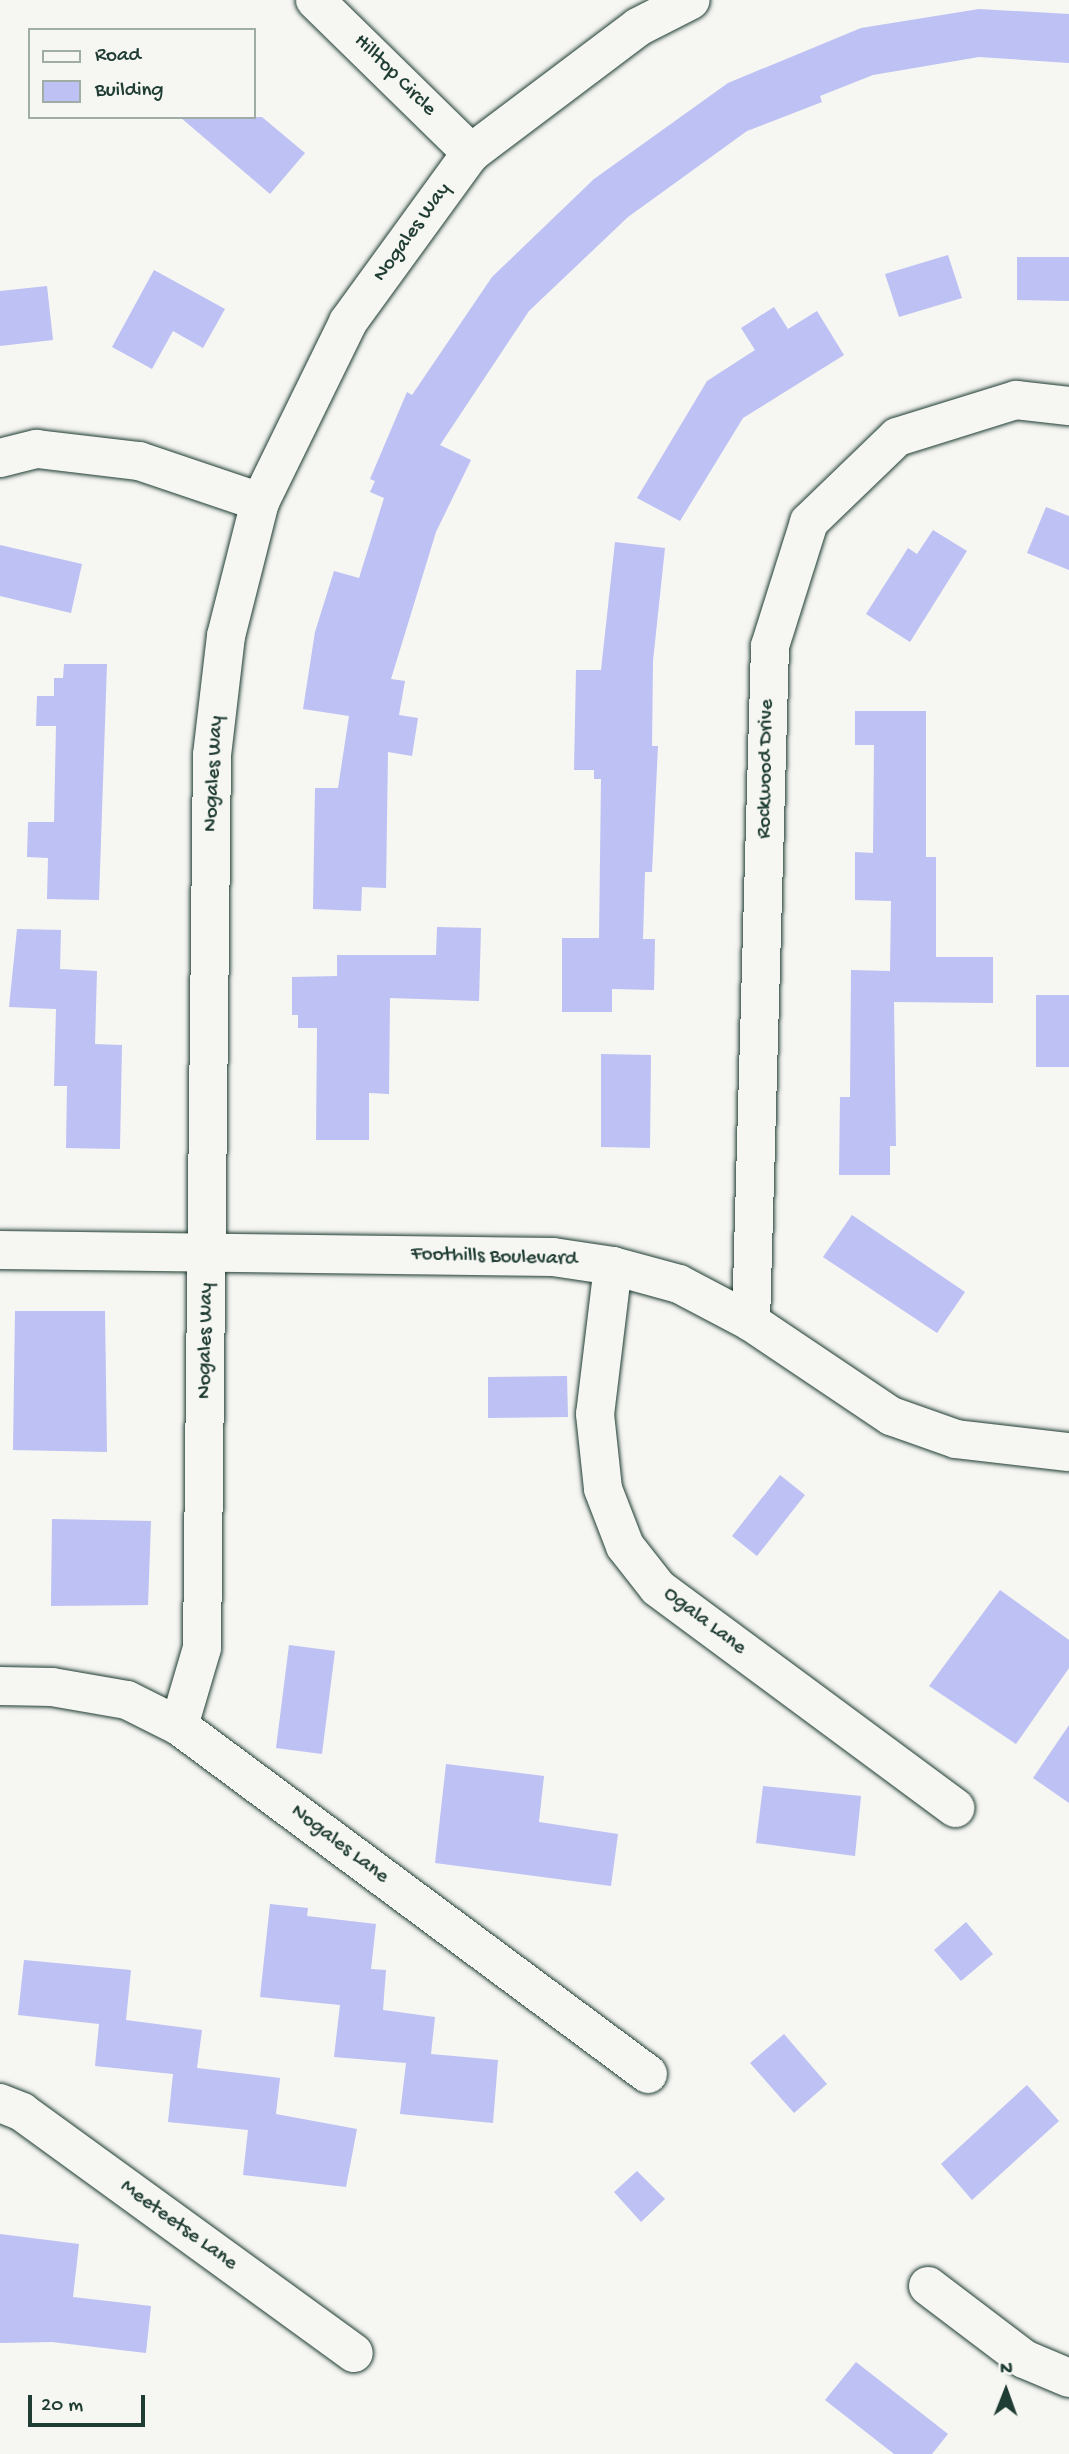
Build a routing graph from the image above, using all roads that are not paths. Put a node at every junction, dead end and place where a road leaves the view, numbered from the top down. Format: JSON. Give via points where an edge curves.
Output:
{"nodes":[{"id":1,"x":315,"y":0,"type":"edge"},
{"id":2,"x":691,"y":0,"type":"edge"},
{"id":3,"x":471,"y":153,"type":"junction"},
{"id":4,"x":1069,"y":406,"type":"edge"},
{"id":5,"x":0,"y":458,"type":"edge"},
{"id":6,"x":260,"y":502,"type":"junction"},
{"id":7,"x":0,"y":1250,"type":"edge"},
{"id":8,"x":208,"y":1251,"type":"junction"},
{"id":9,"x":612,"y":1266,"type":"junction"},
{"id":10,"x":751,"y":1322,"type":"junction"},
{"id":11,"x":1069,"y":1452,"type":"edge"},
{"id":12,"x":0,"y":1686,"type":"edge"},
{"id":13,"x":179,"y":1726,"type":"junction"},
{"id":14,"x":955,"y":1808,"type":"dead end"},
{"id":15,"x":648,"y":2074,"type":"dead end"},
{"id":16,"x":0,"y":2103,"type":"edge"},
{"id":17,"x":928,"y":2286,"type":"dead end"},
{"id":18,"x":354,"y":2353,"type":"dead end"},
{"id":19,"x":1069,"y":2378,"type":"edge"}],
"edges":[{"from":1,"to":3,"type":"street","name":"Hilltop Circle"},
{"from":2,"to":3,"type":"street","name":"Nogales Way","via":[[638,27]]},
{"from":3,"to":6,"type":"street","name":"Nogales Way","via":[[348,322]]},
{"from":4,"to":10,"type":"street","name":"Rockwood Drive","via":[[1016,400],[897,437],[809,523],[770,646]]},
{"from":5,"to":6,"type":"street","via":[[37,449],[139,461]]},
{"from":6,"to":8,"type":"street","name":"Nogales Way","via":[[226,636],[212,755]]},
{"from":7,"to":8,"type":"street","name":"Foothills Boulevard"},
{"from":8,"to":9,"type":"street","name":"Foothills Boulevard","via":[[553,1257]]},
{"from":8,"to":13,"type":"street","name":"Nogales Way","via":[[202,1648]]},
{"from":9,"to":10,"type":"street","name":"Foothills Boulevard","via":[[679,1284]]},
{"from":9,"to":14,"type":"street","name":"Ogala Lane","via":[[595,1414],[603,1489],[625,1546],[658,1588]]},
{"from":10,"to":11,"type":"street","name":"Foothills Boulevard","via":[[891,1416],[956,1439]]},
{"from":12,"to":13,"type":"street","name":"Nogales Lane","via":[[52,1687],[127,1700]]},
{"from":13,"to":15,"type":"street","name":"Nogales Lane"},
{"from":16,"to":18,"type":"street","name":"Meeteetse Lane","via":[[22,2112]]},
{"from":17,"to":19,"type":"street","via":[[1024,2359]]}]}
